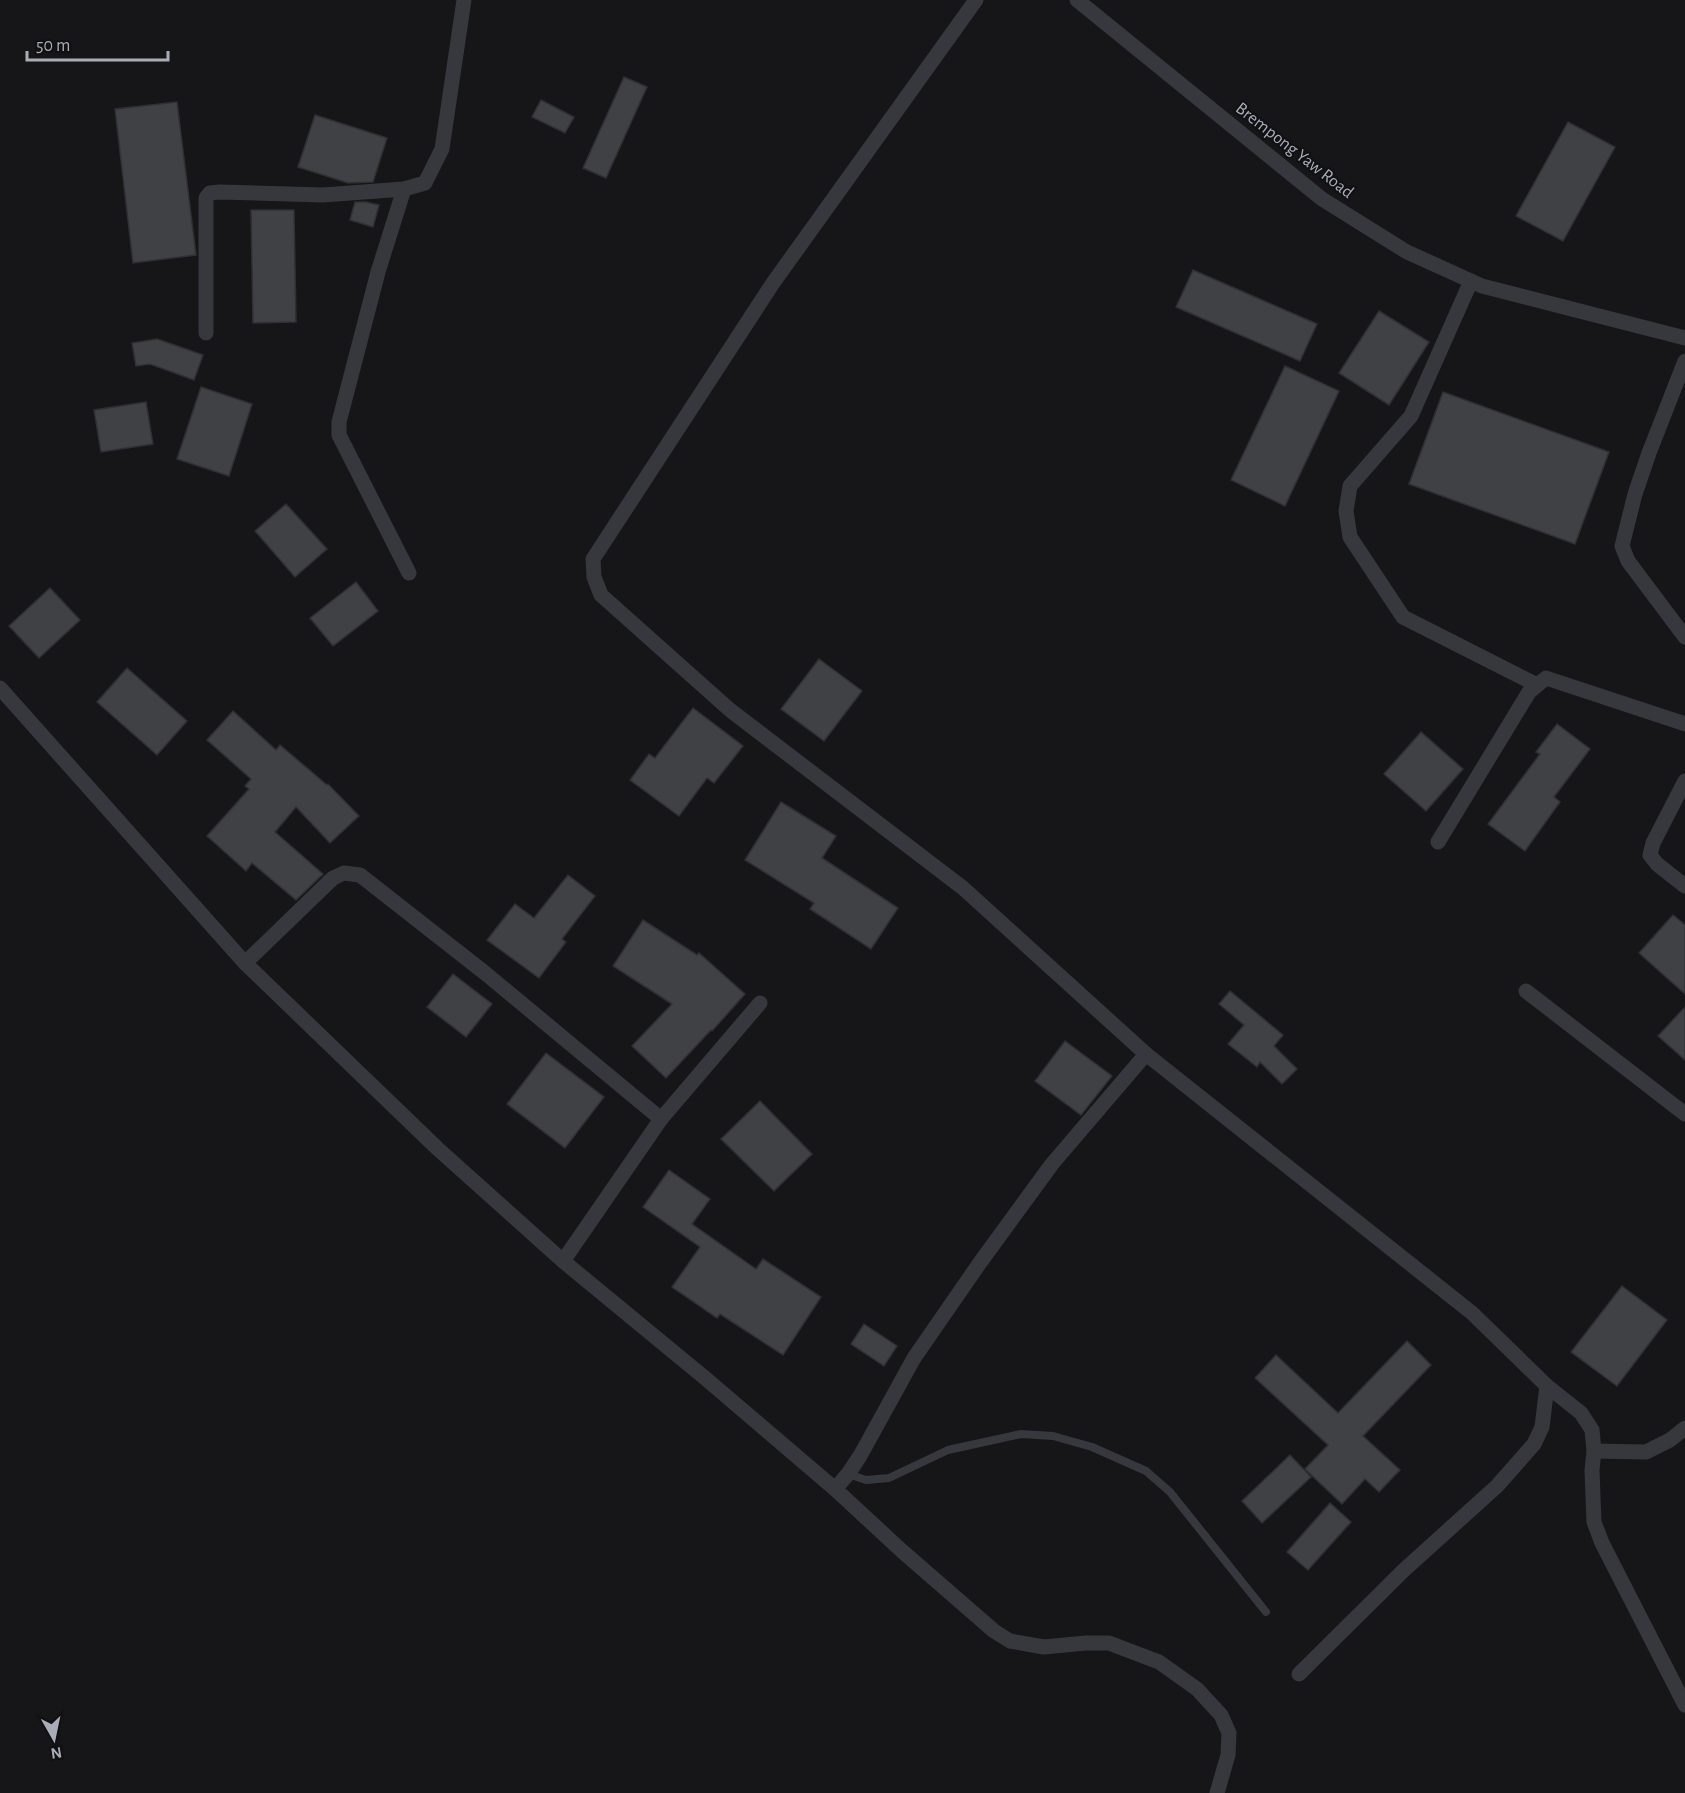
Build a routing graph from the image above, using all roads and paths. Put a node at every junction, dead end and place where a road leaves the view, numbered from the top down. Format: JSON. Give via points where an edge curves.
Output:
{"nodes":[{"id":1,"x":464,"y":0,"type":"edge"},
{"id":2,"x":976,"y":0,"type":"edge"},
{"id":3,"x":1077,"y":0,"type":"edge"},
{"id":4,"x":404,"y":189,"type":"junction"},
{"id":5,"x":1471,"y":281,"type":"junction"},
{"id":6,"x":206,"y":333,"type":"dead end"},
{"id":7,"x":1685,"y":338,"type":"edge"},
{"id":8,"x":1685,"y":361,"type":"edge"},
{"id":9,"x":409,"y":573,"type":"dead end"},
{"id":10,"x":1685,"y":637,"type":"edge"},
{"id":11,"x":1537,"y":685,"type":"junction"},
{"id":12,"x":0,"y":688,"type":"edge"},
{"id":13,"x":1685,"y":724,"type":"edge"},
{"id":14,"x":1685,"y":781,"type":"edge"},
{"id":15,"x":1438,"y":842,"type":"dead end"},
{"id":16,"x":1685,"y":886,"type":"edge"},
{"id":17,"x":244,"y":963,"type":"junction"},
{"id":18,"x":1526,"y":991,"type":"dead end"},
{"id":19,"x":760,"y":1003,"type":"dead end"},
{"id":20,"x":1146,"y":1054,"type":"junction"},
{"id":21,"x":1685,"y":1114,"type":"edge"},
{"id":22,"x":661,"y":1119,"type":"junction"},
{"id":23,"x":563,"y":1261,"type":"junction"},
{"id":24,"x":1547,"y":1386,"type":"junction"},
{"id":25,"x":1685,"y":1428,"type":"edge"},
{"id":26,"x":1594,"y":1451,"type":"junction"},
{"id":27,"x":848,"y":1474,"type":"junction"},
{"id":28,"x":835,"y":1489,"type":"junction"},
{"id":29,"x":1266,"y":1612,"type":"dead end"},
{"id":30,"x":1299,"y":1674,"type":"dead end"},
{"id":31,"x":1685,"y":1705,"type":"edge"},
{"id":32,"x":1217,"y":1793,"type":"edge"}],
"edges":[{"from":1,"to":4,"type":"street","via":[[442,149],[425,183]]},
{"from":2,"to":20,"type":"street","via":[[773,283],[593,559],[594,577],[601,595],[730,710],[963,888]]},
{"from":3,"to":5,"type":"street","name":"Brempong Yaw Road","via":[[1322,199],[1407,252]]},
{"from":4,"to":6,"type":"street","via":[[323,195],[210,194],[206,198]]},
{"from":4,"to":9,"type":"street","via":[[378,272],[339,422],[339,435]]},
{"from":5,"to":7,"type":"street","name":"Brempong Yaw Road"},
{"from":5,"to":11,"type":"street","via":[[1411,416],[1350,486],[1346,511],[1350,537],[1403,616]]},
{"from":8,"to":10,"type":"street","via":[[1635,494],[1622,546],[1628,561]]},
{"from":11,"to":13,"type":"street","via":[[1546,678]]},
{"from":11,"to":15,"type":"street","via":[[1529,692]]},
{"from":12,"to":17,"type":"street"},
{"from":14,"to":16,"type":"street","via":[[1650,855]]},
{"from":17,"to":22,"type":"street","via":[[333,878],[344,873],[360,875]]},
{"from":17,"to":23,"type":"street","via":[[438,1149]]},
{"from":18,"to":21,"type":"street"},
{"from":19,"to":22,"type":"street"},
{"from":20,"to":24,"type":"street","via":[[1472,1313]]},
{"from":20,"to":27,"type":"street","via":[[1052,1164],[980,1264],[914,1358]]},
{"from":22,"to":23,"type":"street"},
{"from":23,"to":28,"type":"street"},
{"from":24,"to":26,"type":"street","via":[[1581,1413],[1592,1430]]},
{"from":24,"to":30,"type":"street","via":[[1542,1427],[1534,1444],[1497,1486],[1404,1570]]},
{"from":25,"to":26,"type":"street","via":[[1646,1452]]},
{"from":26,"to":31,"type":"street","via":[[1594,1522]]},
{"from":27,"to":28,"type":"street"},
{"from":27,"to":29,"type":"lane","via":[[866,1480],[889,1478],[948,1450],[1021,1434],[1053,1436],[1092,1447],[1146,1471],[1170,1492]]},
{"from":28,"to":32,"type":"street","via":[[1010,1641],[1044,1647],[1109,1643],[1159,1662],[1197,1689],[1221,1715],[1229,1733],[1228,1755]]}]}
